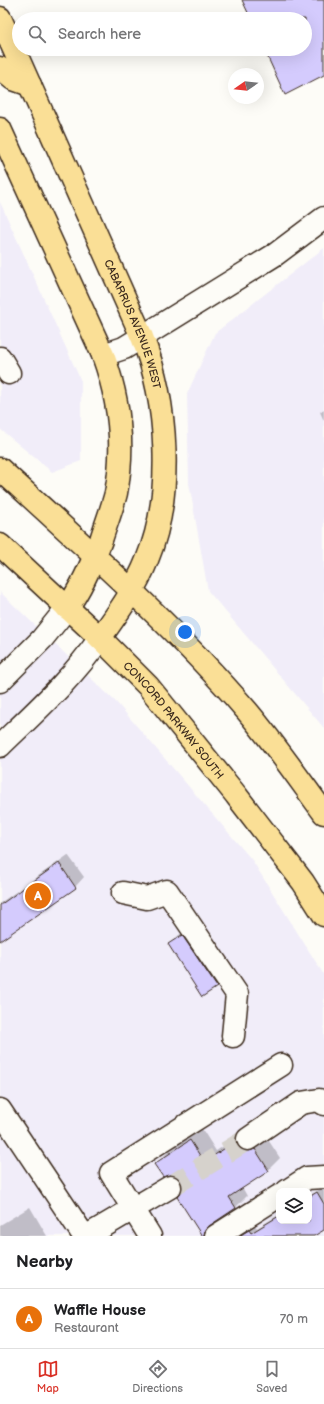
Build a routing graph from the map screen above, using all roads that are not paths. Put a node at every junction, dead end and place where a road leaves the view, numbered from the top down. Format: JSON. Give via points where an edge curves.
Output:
{"nodes":[{"id":1,"x":0,"y":18,"type":"edge"},
{"id":2,"x":12,"y":45,"type":"edge"},
{"id":3,"x":17,"y":56,"type":"edge"},
{"id":4,"x":0,"y":68,"type":"edge"},
{"id":5,"x":30,"y":85,"type":"junction"},
{"id":6,"x":0,"y":129,"type":"edge"},
{"id":7,"x":324,"y":218,"type":"edge"},
{"id":8,"x":142,"y":338,"type":"junction"},
{"id":9,"x":103,"y":355,"type":"junction"},
{"id":10,"x":0,"y":469,"type":"edge"},
{"id":11,"x":0,"y":545,"type":"edge"},
{"id":12,"x":95,"y":556,"type":"junction"},
{"id":13,"x":132,"y":591,"type":"junction"},
{"id":14,"x":67,"y":608,"type":"junction"},
{"id":15,"x":100,"y":638,"type":"junction"},
{"id":16,"x":0,"y":680,"type":"edge"},
{"id":17,"x":0,"y":746,"type":"edge"},
{"id":18,"x":324,"y":813,"type":"edge"},
{"id":19,"x":123,"y":893,"type":"dead end"},
{"id":20,"x":324,"y":915,"type":"edge"},
{"id":21,"x":233,"y":1036,"type":"dead end"},
{"id":22,"x":281,"y":1065,"type":"dead end"},
{"id":23,"x":324,"y":1104,"type":"edge"},
{"id":24,"x":0,"y":1110,"type":"edge"},
{"id":25,"x":248,"y":1139,"type":"tunnel mouth"},
{"id":26,"x":324,"y":1177,"type":"edge"},
{"id":27,"x":170,"y":1187,"type":"tunnel mouth"},
{"id":28,"x":292,"y":1188,"type":"edge"},
{"id":29,"x":276,"y":1198,"type":"edge"},
{"id":30,"x":133,"y":1209,"type":"junction"},
{"id":31,"x":84,"y":1236,"type":"edge"},
{"id":32,"x":87,"y":1236,"type":"edge"},
{"id":33,"x":150,"y":1236,"type":"edge"},
{"id":34,"x":216,"y":1236,"type":"edge"}],
"edges":[{"from":1,"to":2,"type":"main road","name":"CABARRUS AVENUE WEST"},
{"from":3,"to":5,"type":"main road","name":"CABARRUS AVENUE WEST"},
{"from":4,"to":5,"type":"main road","via":[[13,79]]},
{"from":5,"to":8,"type":"main road","name":"CABARRUS AVENUE WEST"},
{"from":6,"to":9,"type":"main road"},
{"from":7,"to":8,"type":"street","via":[[276,254]]},
{"from":8,"to":9,"type":"street"},
{"from":8,"to":13,"type":"main road","name":"CABARRUS AVENUE WEST","via":[[150,358],[160,402],[164,439],[163,476],[156,533],[148,559]]},
{"from":9,"to":12,"type":"main road","via":[[115,396],[119,424],[119,462],[115,495]]},
{"from":10,"to":12,"type":"main road"},
{"from":11,"to":14,"type":"main road","name":"CONCORD PARKWAY SOUTH"},
{"from":12,"to":13,"type":"main road"},
{"from":12,"to":14,"type":"main road"},
{"from":13,"to":15,"type":"main road","name":"CABARRUS AVENUE WEST"},
{"from":13,"to":18,"type":"main road","via":[[247,712]]},
{"from":14,"to":15,"type":"main road","name":"CONCORD PARKWAY SOUTH"},
{"from":14,"to":16,"type":"street","via":[[42,639]]},
{"from":15,"to":17,"type":"street","via":[[58,690]]},
{"from":15,"to":20,"type":"main road","name":"CONCORD PARKWAY SOUTH","via":[[148,686],[303,882]]},
{"from":19,"to":21,"type":"street","via":[[147,898],[167,891],[237,994]]},
{"from":22,"to":30,"type":"street","via":[[111,1173]]},
{"from":23,"to":25,"type":"street","via":[[319,1100],[301,1103]]},
{"from":24,"to":31,"type":"street"},
{"from":26,"to":28,"type":"street","via":[[307,1178]]},
{"from":27,"to":30,"type":"street"},
{"from":29,"to":34,"type":"street"},
{"from":30,"to":32,"type":"street"},
{"from":30,"to":33,"type":"street"}]}
